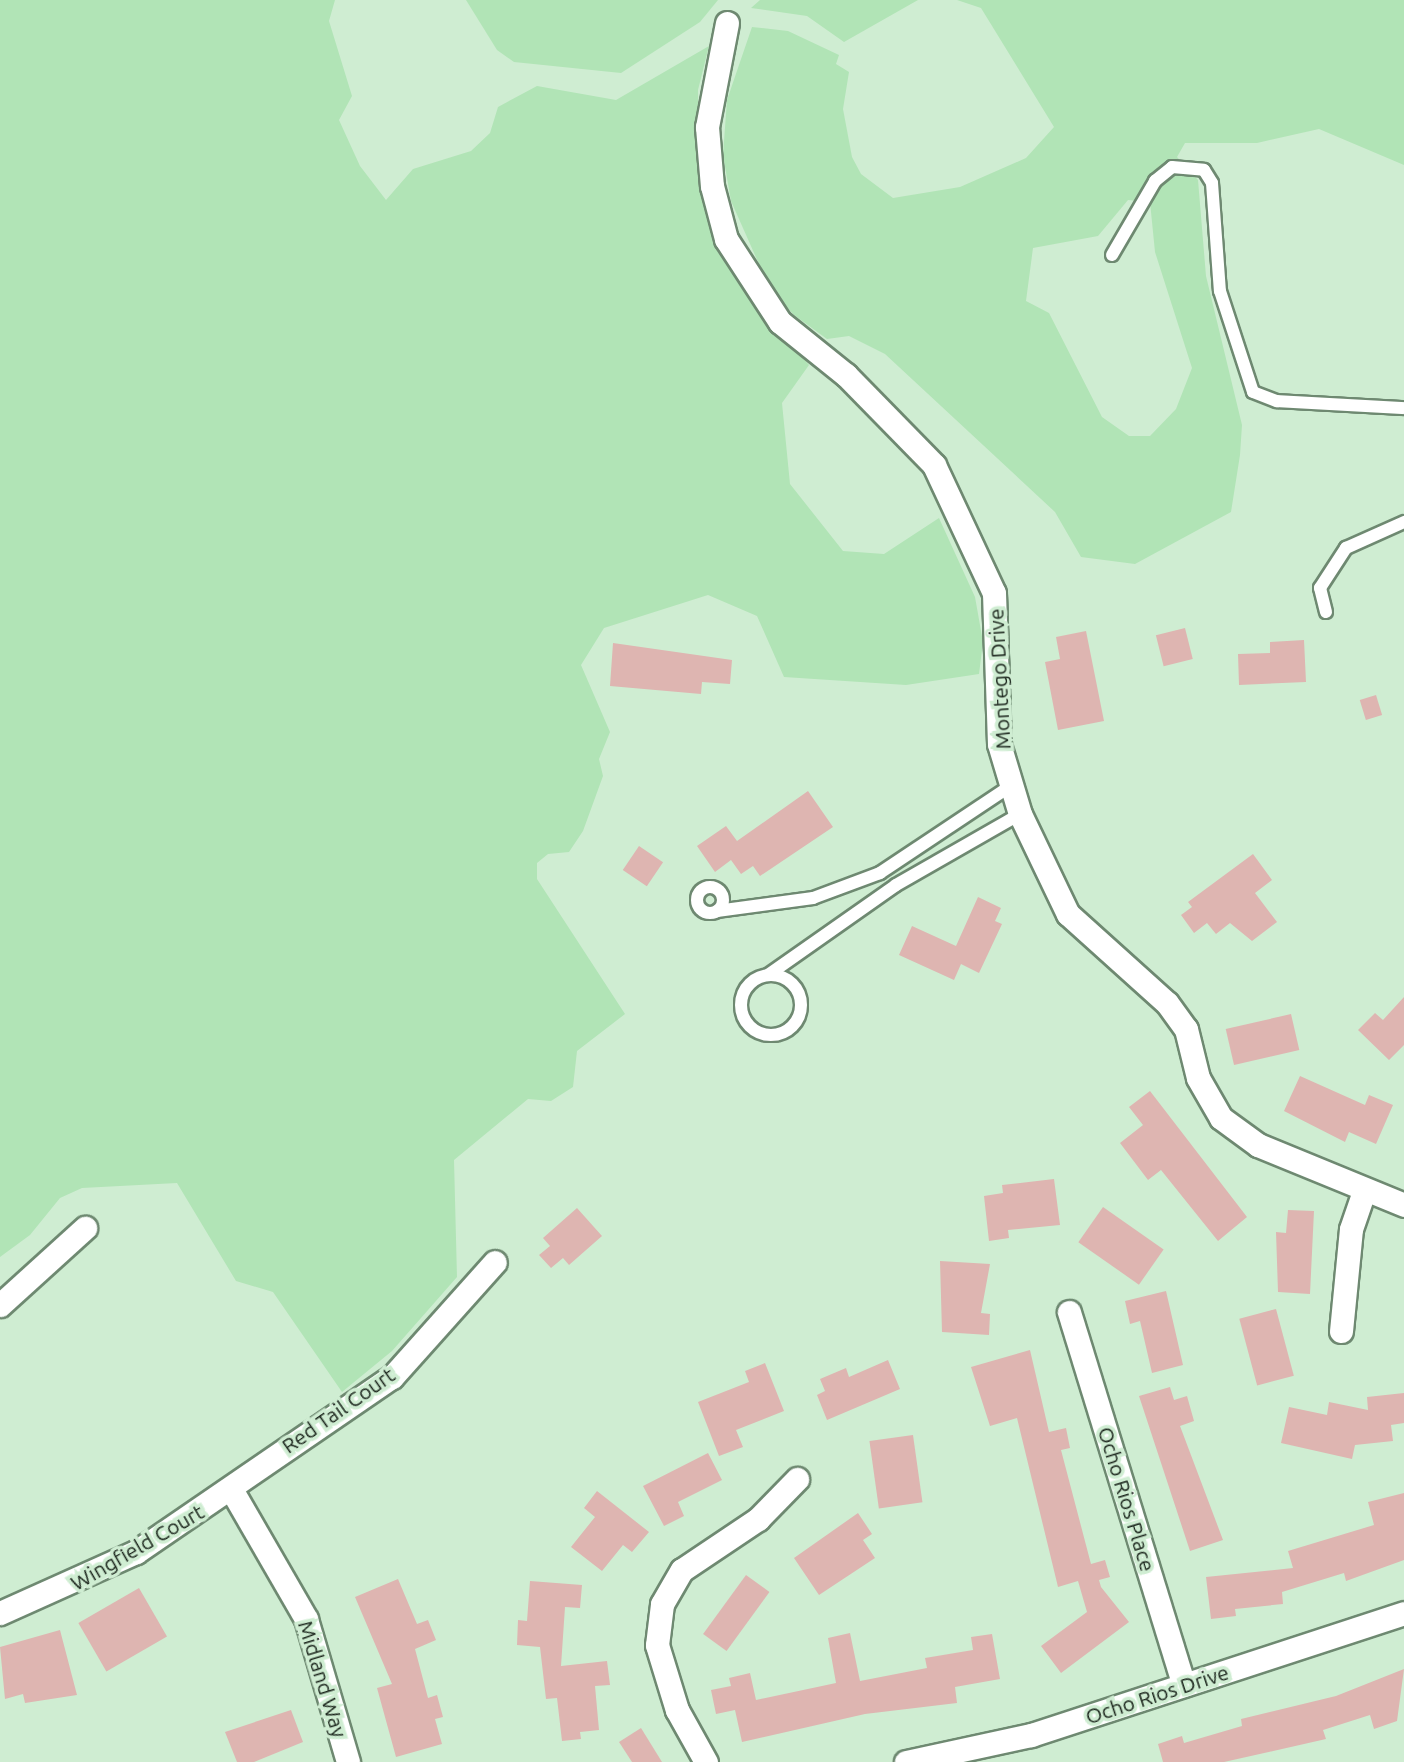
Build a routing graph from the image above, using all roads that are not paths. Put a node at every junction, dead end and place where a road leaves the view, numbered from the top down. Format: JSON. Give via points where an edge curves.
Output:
{"nodes":[{"id":1,"x":727,"y":23,"type":"dead end"},
{"id":2,"x":1112,"y":255,"type":"dead end"},
{"id":3,"x":1404,"y":408,"type":"edge"},
{"id":4,"x":1404,"y":522,"type":"edge"},
{"id":5,"x":1326,"y":612,"type":"dead end"},
{"id":6,"x":1012,"y":785,"type":"junction"},
{"id":7,"x":1020,"y":814,"type":"junction"},
{"id":8,"x":717,"y":911,"type":"dead end"},
{"id":9,"x":768,"y":975,"type":"junction"},
{"id":10,"x":1364,"y":1191,"type":"junction"},
{"id":11,"x":1404,"y":1205,"type":"edge"},
{"id":12,"x":85,"y":1228,"type":"dead end"},
{"id":13,"x":495,"y":1262,"type":"dead end"},
{"id":14,"x":0,"y":1306,"type":"edge"},
{"id":15,"x":1069,"y":1312,"type":"dead end"},
{"id":16,"x":1340,"y":1331,"type":"dead end"},
{"id":17,"x":797,"y":1479,"type":"dead end"},
{"id":18,"x":231,"y":1489,"type":"junction"},
{"id":19,"x":0,"y":1613,"type":"edge"},
{"id":20,"x":1404,"y":1614,"type":"edge"},
{"id":21,"x":1184,"y":1685,"type":"junction"},
{"id":22,"x":348,"y":1762,"type":"edge"},
{"id":23,"x":706,"y":1762,"type":"edge"},
{"id":24,"x":906,"y":1762,"type":"edge"}],
"edges":[{"from":1,"to":6,"type":"street","name":"Montego Drive","via":[[707,127],[726,239],[780,322],[846,375],[934,465],[994,593],[999,744]]},
{"from":2,"to":3,"type":"lane","via":[[1156,181],[1172,167],[1204,170],[1213,183],[1220,291],[1253,392],[1277,401]]},
{"from":4,"to":5,"type":"lane","via":[[1346,548],[1320,588]]},
{"from":6,"to":7,"type":"street","name":"Montego Drive"},
{"from":6,"to":8,"type":"lane","via":[[880,873],[813,898]]},
{"from":7,"to":9,"type":"lane","via":[[896,885]]},
{"from":7,"to":10,"type":"street","name":"Montego Drive","via":[[1069,914],[1167,1003],[1186,1029],[1198,1078],[1222,1118],[1258,1145]]},
{"from":9,"to":9,"type":"lane","via":[[750,984],[742,1013],[755,1030],[775,1035],[792,1027],[801,1001],[793,984]]},
{"from":10,"to":11,"type":"street","name":"Montego Drive"},
{"from":10,"to":16,"type":"street","via":[[1351,1229]]},
{"from":12,"to":14,"type":"street"},
{"from":13,"to":18,"type":"street","name":"Red Tail Court","via":[[392,1377]]},
{"from":15,"to":21,"type":"street","name":"Ocho Rios Place"},
{"from":17,"to":23,"type":"street","via":[[758,1519],[682,1570],[662,1604],[657,1644],[677,1710]]},
{"from":18,"to":19,"type":"street","name":"Wingfield Court","via":[[136,1552]]},
{"from":18,"to":22,"type":"street","name":"Midland Way","via":[[306,1619]]},
{"from":20,"to":21,"type":"street","name":"Ocho Rios Drive"},
{"from":21,"to":24,"type":"street","name":"Ocho Rios Drive","via":[[1031,1735]]}]}
